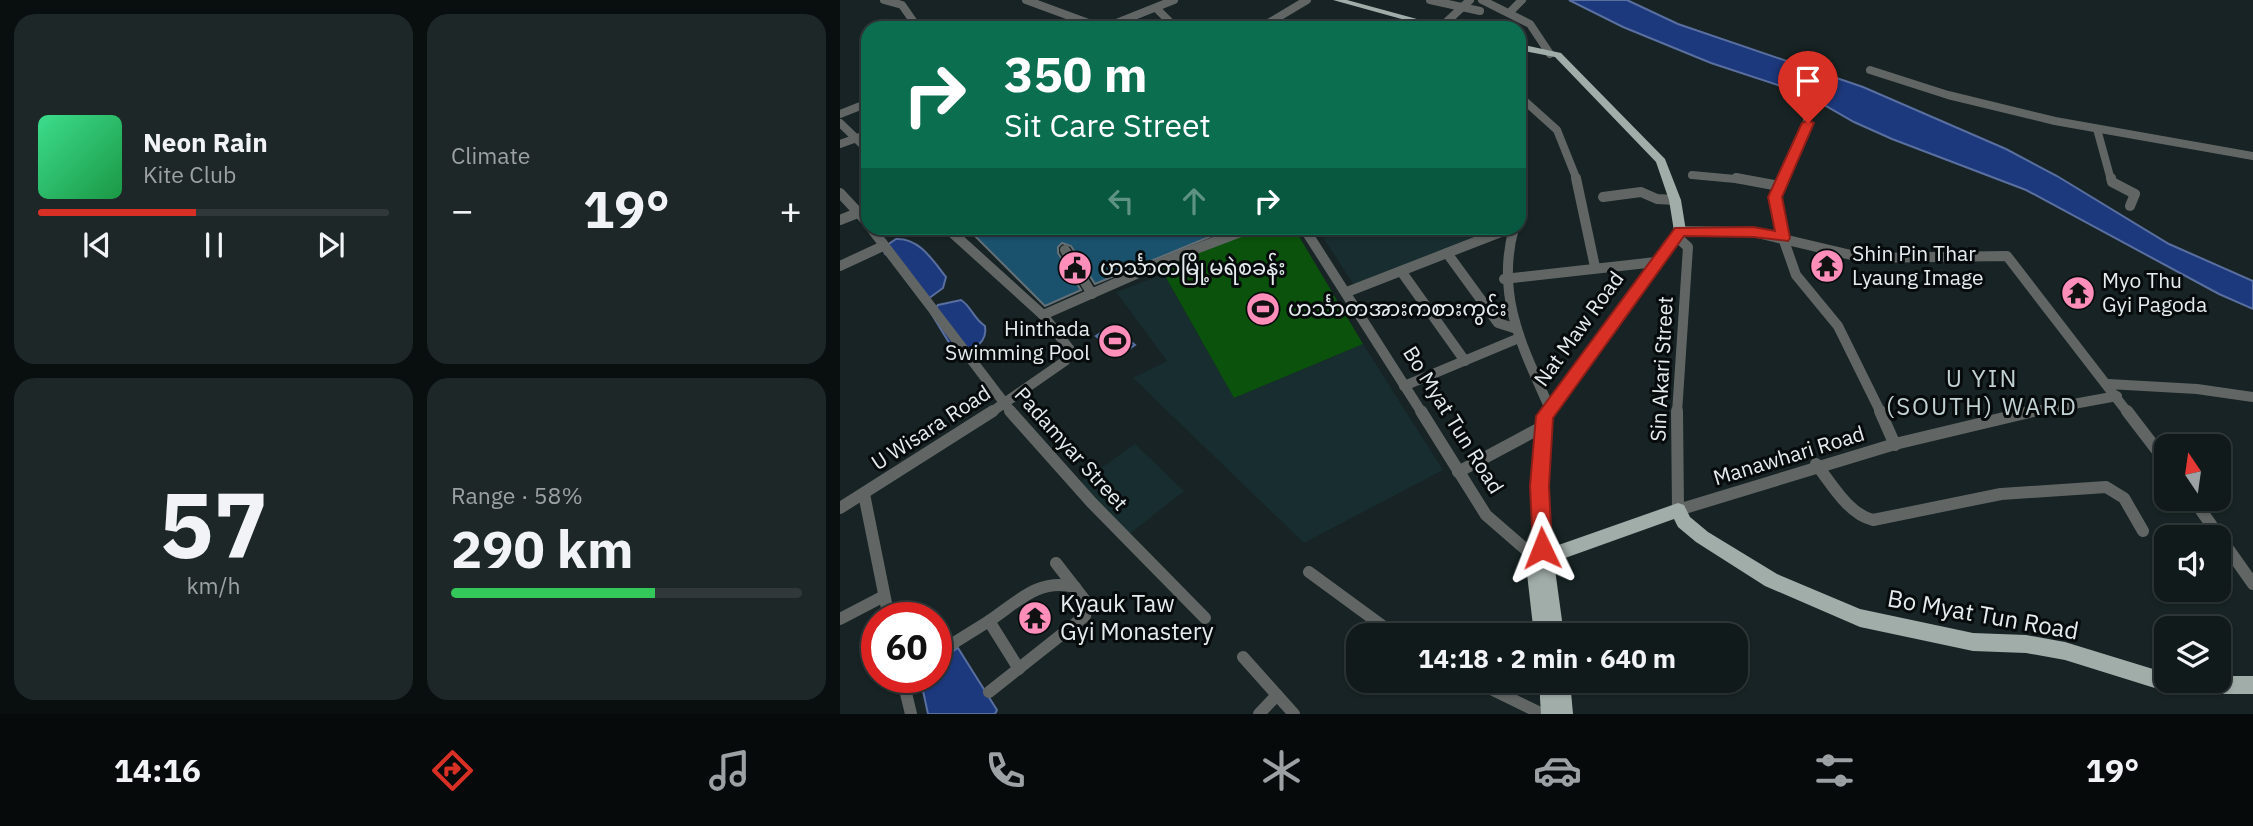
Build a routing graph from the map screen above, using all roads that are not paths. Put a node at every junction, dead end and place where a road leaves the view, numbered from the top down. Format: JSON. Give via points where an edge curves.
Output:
{"nodes":[{"id":1,"x":884,"y":0,"type":"edge"},
{"id":2,"x":1026,"y":0,"type":"edge"},
{"id":3,"x":1174,"y":0,"type":"edge"},
{"id":4,"x":1307,"y":0,"type":"edge"},
{"id":5,"x":1337,"y":0,"type":"edge"},
{"id":6,"x":1430,"y":0,"type":"edge"},
{"id":7,"x":1470,"y":0,"type":"edge"},
{"id":8,"x":1482,"y":0,"type":"edge"},
{"id":9,"x":1522,"y":0,"type":"edge"},
{"id":10,"x":906,"y":3,"type":"edge"},
{"id":11,"x":1462,"y":7,"type":"junction"},
{"id":12,"x":1157,"y":9,"type":"junction"},
{"id":13,"x":1480,"y":11,"type":"dead end"},
{"id":14,"x":1510,"y":12,"type":"junction"},
{"id":15,"x":915,"y":21,"type":"edge"},
{"id":16,"x":1084,"y":21,"type":"edge"},
{"id":17,"x":1123,"y":21,"type":"edge"},
{"id":18,"x":1169,"y":21,"type":"edge"},
{"id":19,"x":1272,"y":21,"type":"edge"},
{"id":20,"x":1419,"y":21,"type":"edge"},
{"id":21,"x":1449,"y":21,"type":"edge"},
{"id":22,"x":1526,"y":49,"type":"edge"},
{"id":23,"x":1550,"y":54,"type":"junction"},
{"id":24,"x":1870,"y":70,"type":"dead end"},
{"id":25,"x":1526,"y":102,"type":"edge"},
{"id":26,"x":861,"y":106,"type":"edge"},
{"id":27,"x":1808,"y":106,"type":"dead end"},
{"id":28,"x":840,"y":114,"type":"edge"},
{"id":29,"x":840,"y":123,"type":"edge"},
{"id":30,"x":2097,"y":129,"type":"junction"},
{"id":31,"x":861,"y":136,"type":"edge"},
{"id":32,"x":855,"y":138,"type":"junction"},
{"id":33,"x":840,"y":144,"type":"edge"},
{"id":34,"x":861,"y":144,"type":"edge"},
{"id":35,"x":2253,"y":156,"type":"edge"},
{"id":36,"x":1692,"y":175,"type":"dead end"},
{"id":37,"x":1779,"y":186,"type":"junction"},
{"id":38,"x":840,"y":193,"type":"edge"},
{"id":39,"x":1603,"y":197,"type":"dead end"},
{"id":40,"x":1675,"y":200,"type":"junction"},
{"id":41,"x":2130,"y":206,"type":"dead end"},
{"id":42,"x":860,"y":212,"type":"joint"},
{"id":43,"x":840,"y":220,"type":"edge"},
{"id":44,"x":1678,"y":234,"type":"junction"},
{"id":45,"x":876,"y":235,"type":"edge"},
{"id":46,"x":954,"y":235,"type":"edge"},
{"id":47,"x":1233,"y":235,"type":"edge"},
{"id":48,"x":1309,"y":235,"type":"edge"},
{"id":49,"x":1495,"y":235,"type":"edge"},
{"id":50,"x":1511,"y":235,"type":"edge"},
{"id":51,"x":1783,"y":238,"type":"junction"},
{"id":52,"x":884,"y":246,"type":"junction"},
{"id":53,"x":1065,"y":250,"type":"dead end"},
{"id":54,"x":1447,"y":253,"type":"junction"},
{"id":55,"x":1656,"y":262,"type":"junction"},
{"id":56,"x":840,"y":266,"type":"edge"},
{"id":57,"x":1595,"y":267,"type":"junction"},
{"id":58,"x":1401,"y":271,"type":"junction"},
{"id":59,"x":1504,"y":279,"type":"junction"},
{"id":60,"x":1347,"y":292,"type":"junction"},
{"id":61,"x":1092,"y":294,"type":"junction"},
{"id":62,"x":1043,"y":315,"type":"junction"},
{"id":63,"x":1518,"y":334,"type":"junction"},
{"id":64,"x":1465,"y":361,"type":"junction"},
{"id":65,"x":2108,"y":384,"type":"junction"},
{"id":66,"x":1404,"y":386,"type":"junction"},
{"id":67,"x":2117,"y":396,"type":"junction"},
{"id":68,"x":2253,"y":397,"type":"edge"},
{"id":69,"x":1004,"y":404,"type":"junction"},
{"id":70,"x":1549,"y":409,"type":"junction"},
{"id":71,"x":1542,"y":427,"type":"junction"},
{"id":72,"x":1895,"y":445,"type":"junction"},
{"id":73,"x":2154,"y":445,"type":"edge"},
{"id":74,"x":1816,"y":464,"type":"junction"},
{"id":75,"x":1458,"y":472,"type":"junction"},
{"id":76,"x":864,"y":494,"type":"junction"},
{"id":77,"x":840,"y":508,"type":"edge"},
{"id":78,"x":2201,"y":511,"type":"edge"},
{"id":79,"x":1681,"y":516,"type":"junction"},
{"id":80,"x":2143,"y":531,"type":"dead end"},
{"id":81,"x":1542,"y":558,"type":"junction"},
{"id":82,"x":1056,"y":563,"type":"dead end"},
{"id":83,"x":1309,"y":572,"type":"dead end"},
{"id":84,"x":2253,"y":584,"type":"edge"},
{"id":85,"x":1075,"y":587,"type":"junction"},
{"id":86,"x":884,"y":596,"type":"junction"},
{"id":87,"x":885,"y":602,"type":"edge"},
{"id":88,"x":1205,"y":618,"type":"dead end"},
{"id":89,"x":840,"y":619,"type":"edge"},
{"id":90,"x":989,"y":621,"type":"junction"},
{"id":91,"x":1379,"y":623,"type":"edge"},
{"id":92,"x":1543,"y":623,"type":"edge"},
{"id":93,"x":1553,"y":623,"type":"edge"},
{"id":94,"x":952,"y":644,"type":"edge"},
{"id":95,"x":1243,"y":657,"type":"dead end"},
{"id":96,"x":1019,"y":669,"type":"junction"},
{"id":97,"x":2253,"y":685,"type":"edge"},
{"id":98,"x":989,"y":692,"type":"dead end"},
{"id":99,"x":906,"y":693,"type":"edge"},
{"id":100,"x":1499,"y":693,"type":"edge"},
{"id":101,"x":1549,"y":693,"type":"edge"},
{"id":102,"x":1562,"y":693,"type":"edge"},
{"id":103,"x":1277,"y":695,"type":"junction"},
{"id":104,"x":911,"y":714,"type":"edge"},
{"id":105,"x":1259,"y":714,"type":"edge"},
{"id":106,"x":1294,"y":714,"type":"edge"},
{"id":107,"x":1542,"y":714,"type":"edge"},
{"id":108,"x":1551,"y":714,"type":"edge"},
{"id":109,"x":1563,"y":714,"type":"edge"}],
"edges":[{"from":1,"to":10,"type":"street"},
{"from":2,"to":16,"type":"street"},
{"from":3,"to":12,"type":"street"},
{"from":4,"to":19,"type":"street"},
{"from":5,"to":20,"type":"main road"},
{"from":6,"to":11,"type":"street"},
{"from":7,"to":11,"type":"street"},
{"from":8,"to":14,"type":"street"},
{"from":9,"to":14,"type":"street"},
{"from":10,"to":15,"type":"street"},
{"from":11,"to":13,"type":"street"},
{"from":11,"to":21,"type":"street"},
{"from":12,"to":17,"type":"street"},
{"from":12,"to":18,"type":"street"},
{"from":14,"to":23,"type":"street","via":[[1530,23]]},
{"from":22,"to":23,"type":"main road"},
{"from":23,"to":40,"type":"main road","via":[[1558,55],[1661,161]]},
{"from":24,"to":30,"type":"street","via":[[1984,105]]},
{"from":25,"to":57,"type":"street","via":[[1558,130],[1577,180]]},
{"from":26,"to":28,"type":"street"},
{"from":27,"to":37,"type":"street","via":[[1806,133]]},
{"from":29,"to":32,"type":"street"},
{"from":30,"to":35,"type":"street"},
{"from":30,"to":41,"type":"street","via":[[2112,182],[2135,194]]},
{"from":31,"to":32,"type":"street"},
{"from":32,"to":33,"type":"street"},
{"from":32,"to":34,"type":"street"},
{"from":36,"to":37,"type":"street"},
{"from":37,"to":51,"type":"street","via":[[1775,197]]},
{"from":38,"to":42,"type":"street"},
{"from":39,"to":40,"type":"street","via":[[1641,192]]},
{"from":40,"to":44,"type":"main road"},
{"from":42,"to":43,"type":"street"},
{"from":44,"to":51,"type":"street","via":[[1753,232]]},
{"from":44,"to":55,"type":"main road","name":"Nat Maw Road"},
{"from":44,"to":79,"type":"street","name":"Sin Akari Street","via":[[1688,247],[1677,395]]},
{"from":45,"to":52,"type":"street","name":"Padamyar Street"},
{"from":46,"to":62,"type":"street"},
{"from":47,"to":61,"type":"street"},
{"from":48,"to":60,"type":"street","name":"Bo Myat Tun Road"},
{"from":49,"to":54,"type":"street"},
{"from":50,"to":59,"type":"street"},
{"from":51,"to":65,"type":"street","via":[[1864,258],[2007,256]]},
{"from":51,"to":72,"type":"street","via":[[1796,275],[1838,326]]},
{"from":52,"to":56,"type":"street"},
{"from":52,"to":69,"type":"street","name":"Padamyar Street"},
{"from":53,"to":61,"type":"street"},
{"from":54,"to":58,"type":"street"},
{"from":54,"to":63,"type":"street","via":[[1498,323]]},
{"from":55,"to":57,"type":"street"},
{"from":55,"to":70,"type":"main road","name":"Nat Maw Road"},
{"from":57,"to":59,"type":"street"},
{"from":58,"to":60,"type":"street"},
{"from":58,"to":64,"type":"street"},
{"from":59,"to":63,"type":"street"},
{"from":60,"to":66,"type":"street","name":"Bo Myat Tun Road"},
{"from":61,"to":62,"type":"street"},
{"from":62,"to":69,"type":"street","name":"U Wisara Road","via":[[1071,351],[1065,361]]},
{"from":63,"to":64,"type":"street"},
{"from":63,"to":70,"type":"street"},
{"from":64,"to":66,"type":"street"},
{"from":65,"to":67,"type":"street"},
{"from":65,"to":68,"type":"street"},
{"from":66,"to":75,"type":"street","name":"Bo Myat Tun Road"},
{"from":67,"to":72,"type":"street","name":"Manawhari Road","via":[[1992,419]]},
{"from":67,"to":73,"type":"street"},
{"from":69,"to":76,"type":"street","name":"U Wisara Road"},
{"from":69,"to":88,"type":"street","name":"Padamyar Street","via":[[1092,503]]},
{"from":70,"to":71,"type":"main road","name":"Nat Maw Road"},
{"from":71,"to":75,"type":"street"},
{"from":71,"to":81,"type":"main road","name":"Nat Maw Road"},
{"from":72,"to":74,"type":"street","name":"Manawhari Road"},
{"from":74,"to":79,"type":"street","name":"Manawhari Road"},
{"from":74,"to":80,"type":"street","via":[[1861,517],[1873,520],[2001,494],[2106,487],[2121,495]]},
{"from":75,"to":81,"type":"street","name":"Bo Myat Tun Road","via":[[1486,515]]},
{"from":76,"to":77,"type":"street","name":"U Wisara Road"},
{"from":76,"to":86,"type":"street"},
{"from":78,"to":84,"type":"street"},
{"from":79,"to":81,"type":"main road"},
{"from":79,"to":97,"type":"main road","name":"Bo Myat Tun Road","via":[[1702,537],[1771,580],[1860,618],[1973,642],[2026,643],[2065,651],[2174,685]]},
{"from":81,"to":92,"type":"main road","name":"Nat Maw Road"},
{"from":81,"to":93,"type":"main road","name":"Nat Maw Road"},
{"from":82,"to":85,"type":"street"},
{"from":83,"to":91,"type":"street"},
{"from":85,"to":90,"type":"street","via":[[1043,585]]},
{"from":85,"to":96,"type":"street","via":[[1087,603],[1085,616]]},
{"from":86,"to":87,"type":"street"},
{"from":86,"to":89,"type":"street"},
{"from":90,"to":94,"type":"street"},
{"from":90,"to":96,"type":"street"},
{"from":95,"to":103,"type":"street"},
{"from":96,"to":98,"type":"street"},
{"from":99,"to":104,"type":"street"},
{"from":100,"to":107,"type":"street"},
{"from":101,"to":108,"type":"main road"},
{"from":102,"to":109,"type":"main road"},
{"from":103,"to":105,"type":"street"},
{"from":103,"to":106,"type":"street"}]}
